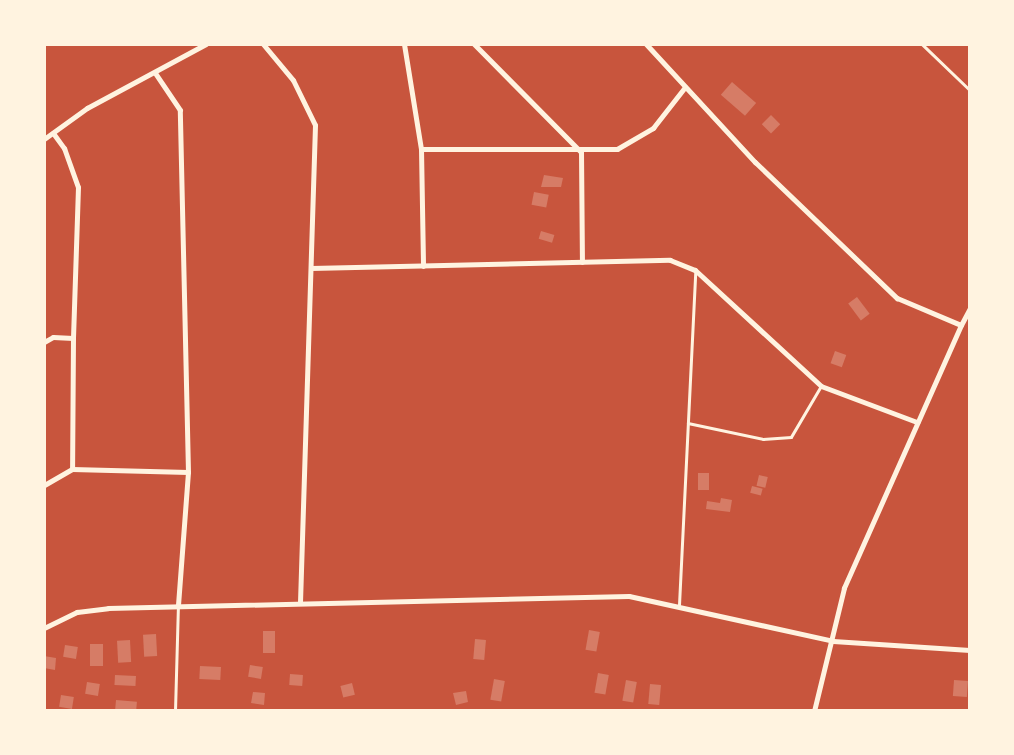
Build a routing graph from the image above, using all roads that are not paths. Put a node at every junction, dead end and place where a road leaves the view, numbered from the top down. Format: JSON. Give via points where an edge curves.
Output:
{"nodes":[{"id":1,"x":206,"y":44,"type":"edge"},
{"id":2,"x":263,"y":44,"type":"edge"},
{"id":3,"x":404,"y":44,"type":"edge"},
{"id":4,"x":474,"y":44,"type":"edge"},
{"id":5,"x":646,"y":44,"type":"edge"},
{"id":6,"x":922,"y":44,"type":"edge"},
{"id":7,"x":155,"y":73,"type":"junction"},
{"id":8,"x":685,"y":86,"type":"junction"},
{"id":9,"x":970,"y":90,"type":"edge"},
{"id":10,"x":53,"y":133,"type":"junction"},
{"id":11,"x":44,"y":139,"type":"edge"},
{"id":12,"x":421,"y":149,"type":"junction"},
{"id":13,"x":581,"y":152,"type":"junction"},
{"id":14,"x":582,"y":262,"type":"junction"},
{"id":15,"x":423,"y":266,"type":"junction"},
{"id":16,"x":311,"y":268,"type":"junction"},
{"id":17,"x":695,"y":270,"type":"junction"},
{"id":18,"x":970,"y":308,"type":"edge"},
{"id":19,"x":961,"y":325,"type":"junction"},
{"id":20,"x":73,"y":338,"type":"junction"},
{"id":21,"x":44,"y":342,"type":"edge"},
{"id":22,"x":821,"y":386,"type":"junction"},
{"id":23,"x":918,"y":422,"type":"junction"},
{"id":24,"x":688,"y":423,"type":"junction"},
{"id":25,"x":72,"y":469,"type":"junction"},
{"id":26,"x":188,"y":472,"type":"junction"},
{"id":27,"x":44,"y":485,"type":"edge"},
{"id":28,"x":300,"y":602,"type":"junction"},
{"id":29,"x":679,"y":605,"type":"junction"},
{"id":30,"x":178,"y":606,"type":"junction"},
{"id":31,"x":44,"y":628,"type":"edge"},
{"id":32,"x":833,"y":641,"type":"junction"},
{"id":33,"x":970,"y":650,"type":"edge"},
{"id":34,"x":175,"y":711,"type":"edge"},
{"id":35,"x":814,"y":711,"type":"edge"}],
"edges":[{"from":1,"to":7,"type":"street"},
{"from":2,"to":16,"type":"street","via":[[293,80],[315,125]]},
{"from":3,"to":12,"type":"street"},
{"from":4,"to":13,"type":"street"},
{"from":5,"to":8,"type":"street"},
{"from":6,"to":9,"type":"lane"},
{"from":7,"to":10,"type":"street","via":[[87,108]]},
{"from":7,"to":26,"type":"street","via":[[180,110]]},
{"from":8,"to":13,"type":"street","via":[[653,128],[635,140],[617,149]]},
{"from":8,"to":19,"type":"street","via":[[824,232],[897,298]]},
{"from":10,"to":11,"type":"street"},
{"from":10,"to":20,"type":"street","via":[[78,187]]},
{"from":12,"to":13,"type":"street"},
{"from":12,"to":15,"type":"street"},
{"from":13,"to":14,"type":"street"},
{"from":14,"to":15,"type":"street"},
{"from":14,"to":17,"type":"street","via":[[670,260]]},
{"from":15,"to":16,"type":"street"},
{"from":16,"to":28,"type":"street"},
{"from":17,"to":22,"type":"street"},
{"from":17,"to":24,"type":"lane"},
{"from":18,"to":19,"type":"street"},
{"from":19,"to":23,"type":"street"},
{"from":20,"to":21,"type":"street","via":[[53,337]]},
{"from":20,"to":25,"type":"street"},
{"from":22,"to":23,"type":"street"},
{"from":22,"to":24,"type":"lane","via":[[791,437],[763,439]]},
{"from":23,"to":32,"type":"street","via":[[844,588]]},
{"from":24,"to":29,"type":"lane"},
{"from":25,"to":26,"type":"street"},
{"from":25,"to":27,"type":"street"},
{"from":26,"to":30,"type":"street"},
{"from":28,"to":29,"type":"street","via":[[629,596]]},
{"from":28,"to":30,"type":"street"},
{"from":29,"to":32,"type":"street"},
{"from":30,"to":31,"type":"street","via":[[91,610]]},
{"from":30,"to":34,"type":"lane"},
{"from":32,"to":33,"type":"street"},
{"from":32,"to":35,"type":"street"}]}
